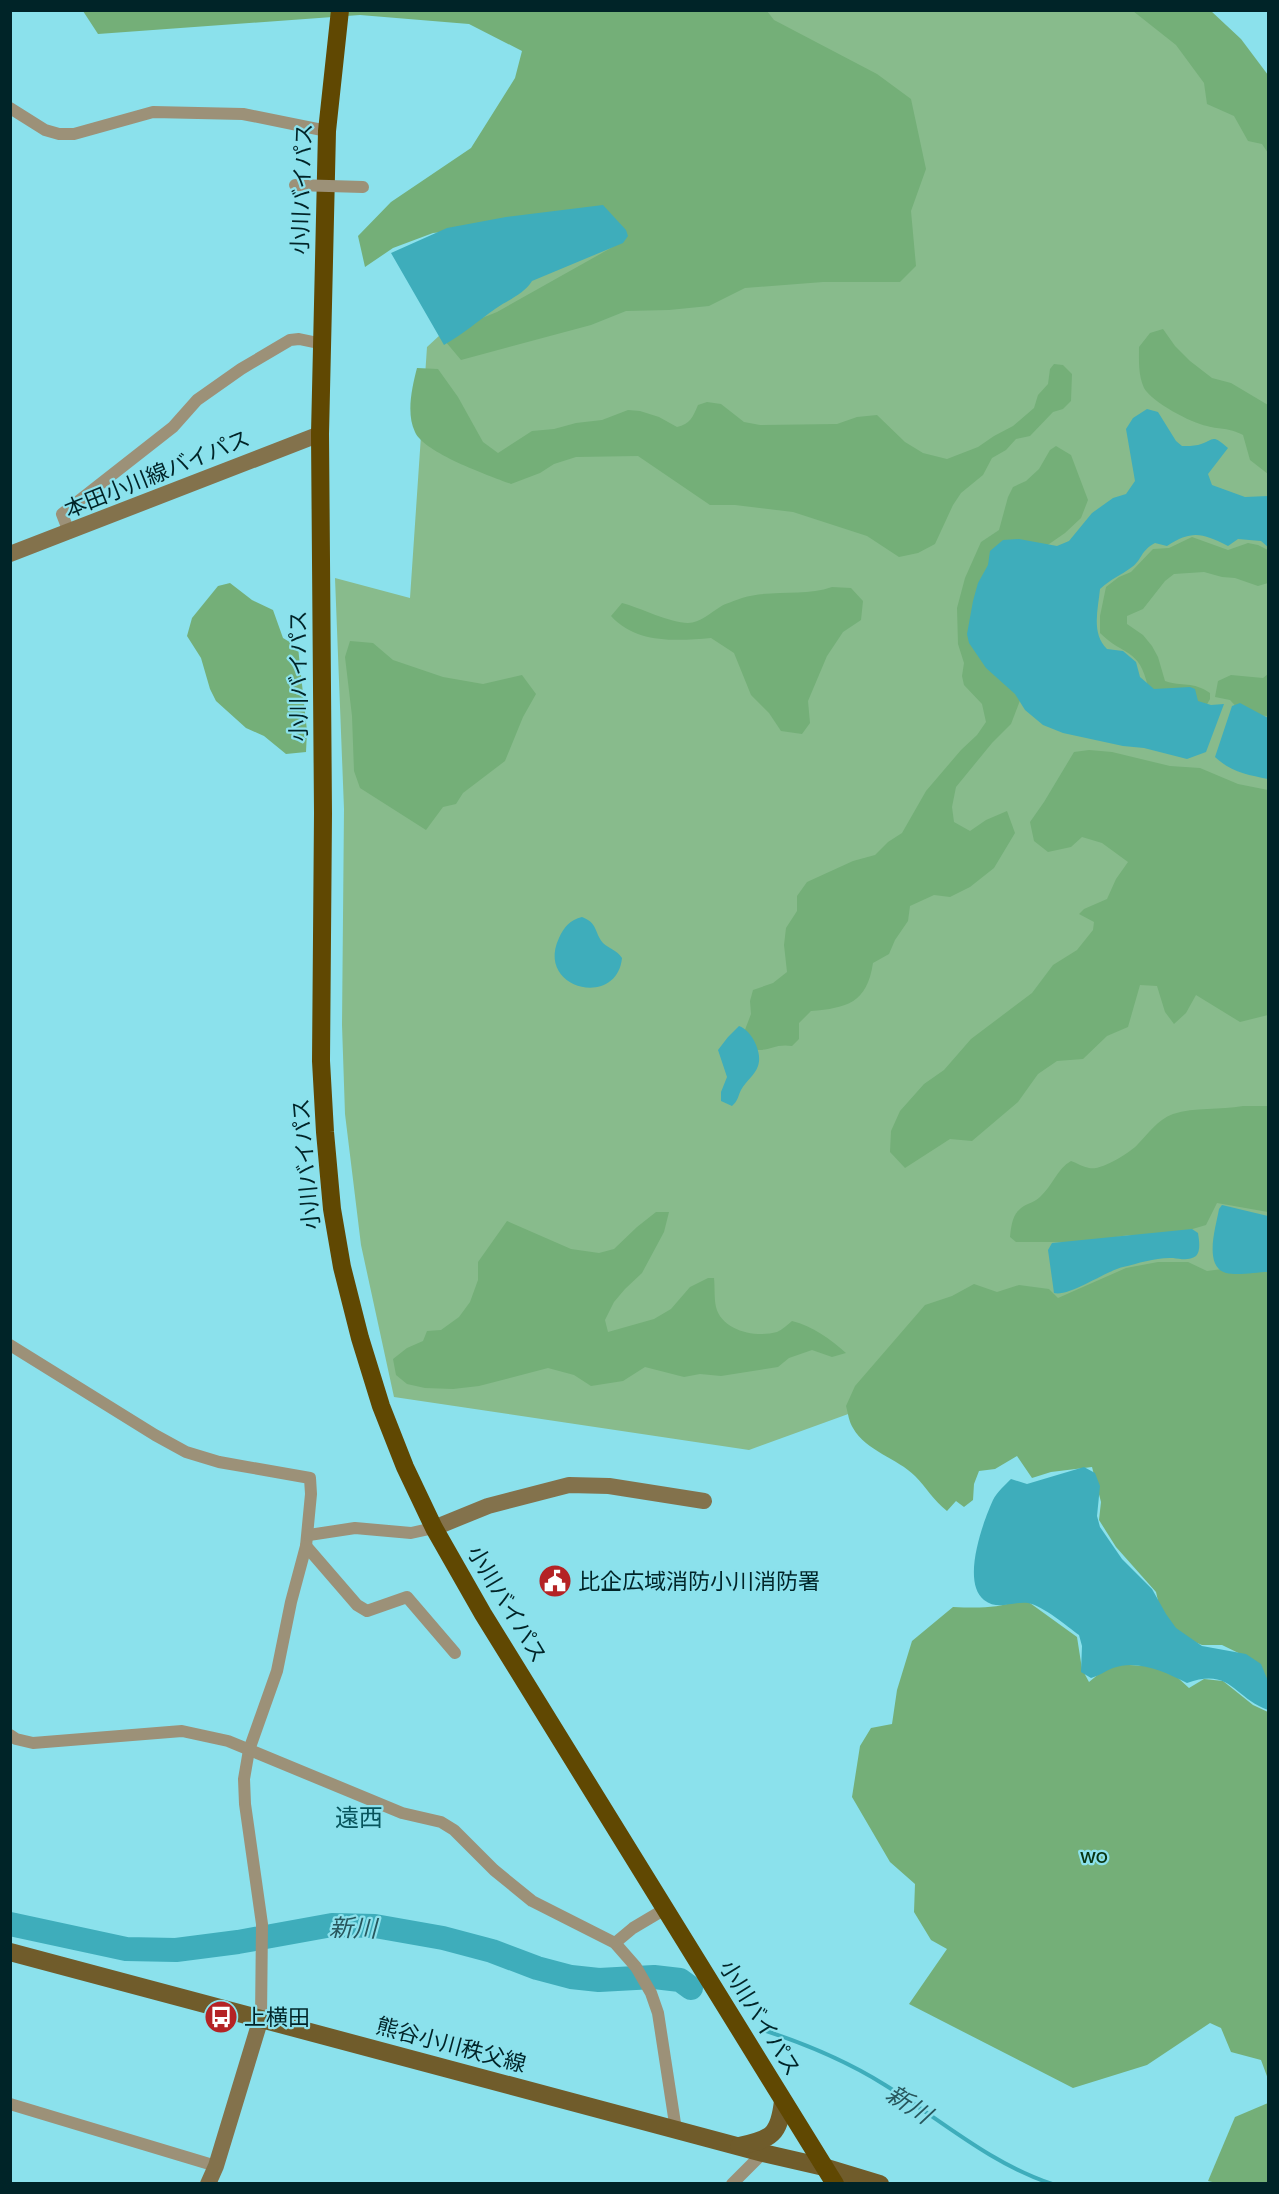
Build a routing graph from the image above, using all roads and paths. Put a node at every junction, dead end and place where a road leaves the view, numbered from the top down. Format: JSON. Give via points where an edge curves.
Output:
{"nodes":[{"id":1,"x":340,"y":10,"type":"edge"},
{"id":2,"x":10,"y":108,"type":"edge"},
{"id":3,"x":327,"y":131,"type":"junction"},
{"id":4,"x":295,"y":185,"type":"dead end"},
{"id":5,"x":363,"y":187,"type":"dead end"},
{"id":6,"x":323,"y":344,"type":"junction"},
{"id":7,"x":320,"y":434,"type":"junction"},
{"id":8,"x":69,"y":532,"type":"junction"},
{"id":9,"x":10,"y":554,"type":"edge"},
{"id":10,"x":10,"y":1345,"type":"edge"},
{"id":11,"x":704,"y":1501,"type":"dead end"},
{"id":12,"x":434,"y":1528,"type":"junction"},
{"id":13,"x":307,"y":1541,"type":"junction"},
{"id":14,"x":455,"y":1653,"type":"dead end"},
{"id":15,"x":10,"y":1735,"type":"edge"},
{"id":16,"x":249,"y":1750,"type":"junction"},
{"id":17,"x":665,"y":1909,"type":"junction"},
{"id":18,"x":615,"y":1942,"type":"junction"},
{"id":19,"x":10,"y":1952,"type":"edge"},
{"id":20,"x":261,"y":2018,"type":"junction"},
{"id":21,"x":783,"y":2101,"type":"junction"},
{"id":22,"x":10,"y":2104,"type":"edge"},
{"id":23,"x":675,"y":2130,"type":"junction"},
{"id":24,"x":737,"y":2146,"type":"junction"},
{"id":25,"x":763,"y":2153,"type":"junction"},
{"id":26,"x":216,"y":2166,"type":"junction"},
{"id":27,"x":824,"y":2167,"type":"junction"},
{"id":28,"x":208,"y":2184,"type":"edge"},
{"id":29,"x":732,"y":2184,"type":"edge"},
{"id":30,"x":835,"y":2184,"type":"edge"},
{"id":31,"x":880,"y":2184,"type":"edge"}],
"edges":[{"from":1,"to":3,"type":"highway","name":"小川バイパス"},
{"from":2,"to":3,"type":"street","via":[[45,130],[60,134],[74,134],[153,112],[243,114]]},
{"from":3,"to":6,"type":"highway","name":"小川バイパス"},
{"from":4,"to":5,"type":"street","bridge":true},
{"from":6,"to":7,"type":"highway","name":"小川バイパス"},
{"from":6,"to":8,"type":"street","via":[[290,340],[197,400],[173,427],[62,513]]},
{"from":7,"to":8,"type":"street","name":"本田小川線バイパス"},
{"from":7,"to":12,"type":"highway","name":"小川バイパス","via":[[321,1061],[332,1209],[342,1267],[381,1406]]},
{"from":8,"to":9,"type":"street","name":"本田小川線バイパス"},
{"from":10,"to":13,"type":"street","via":[[186,1452],[219,1462],[310,1478]]},
{"from":11,"to":12,"type":"street","via":[[609,1486],[569,1485],[488,1506]]},
{"from":12,"to":13,"type":"street","via":[[411,1533],[355,1528]]},
{"from":12,"to":17,"type":"highway","name":"小川バイパス"},
{"from":13,"to":14,"type":"street","via":[[357,1605],[367,1611],[406,1597]]},
{"from":13,"to":16,"type":"street","via":[[277,1671]]},
{"from":15,"to":16,"type":"street","via":[[33,1743],[182,1731]]},
{"from":16,"to":18,"type":"street","via":[[402,1813],[441,1822],[532,1901]]},
{"from":16,"to":20,"type":"street","via":[[245,1804],[262,1924]]},
{"from":17,"to":18,"type":"street"},
{"from":17,"to":21,"type":"highway","name":"小川バイパス"},
{"from":18,"to":23,"type":"street","via":[[636,1967],[658,2013]]},
{"from":19,"to":20,"type":"main road","name":"熊谷小川秩父線"},
{"from":20,"to":23,"type":"main road","name":"熊谷小川秩父線"},
{"from":20,"to":26,"type":"street"},
{"from":21,"to":24,"type":"main road","via":[[777,2129],[759,2142]]},
{"from":21,"to":27,"type":"highway","name":"小川バイパス"},
{"from":22,"to":26,"type":"street"},
{"from":23,"to":24,"type":"main road","name":"熊谷小川秩父線"},
{"from":24,"to":25,"type":"main road","name":"熊谷小川秩父線"},
{"from":25,"to":27,"type":"main road","name":"熊谷小川秩父線"},
{"from":25,"to":29,"type":"street"},
{"from":26,"to":28,"type":"street"},
{"from":27,"to":30,"type":"highway","name":"小川バイパス"},
{"from":27,"to":31,"type":"main road","name":"熊谷小川秩父線"}]}
